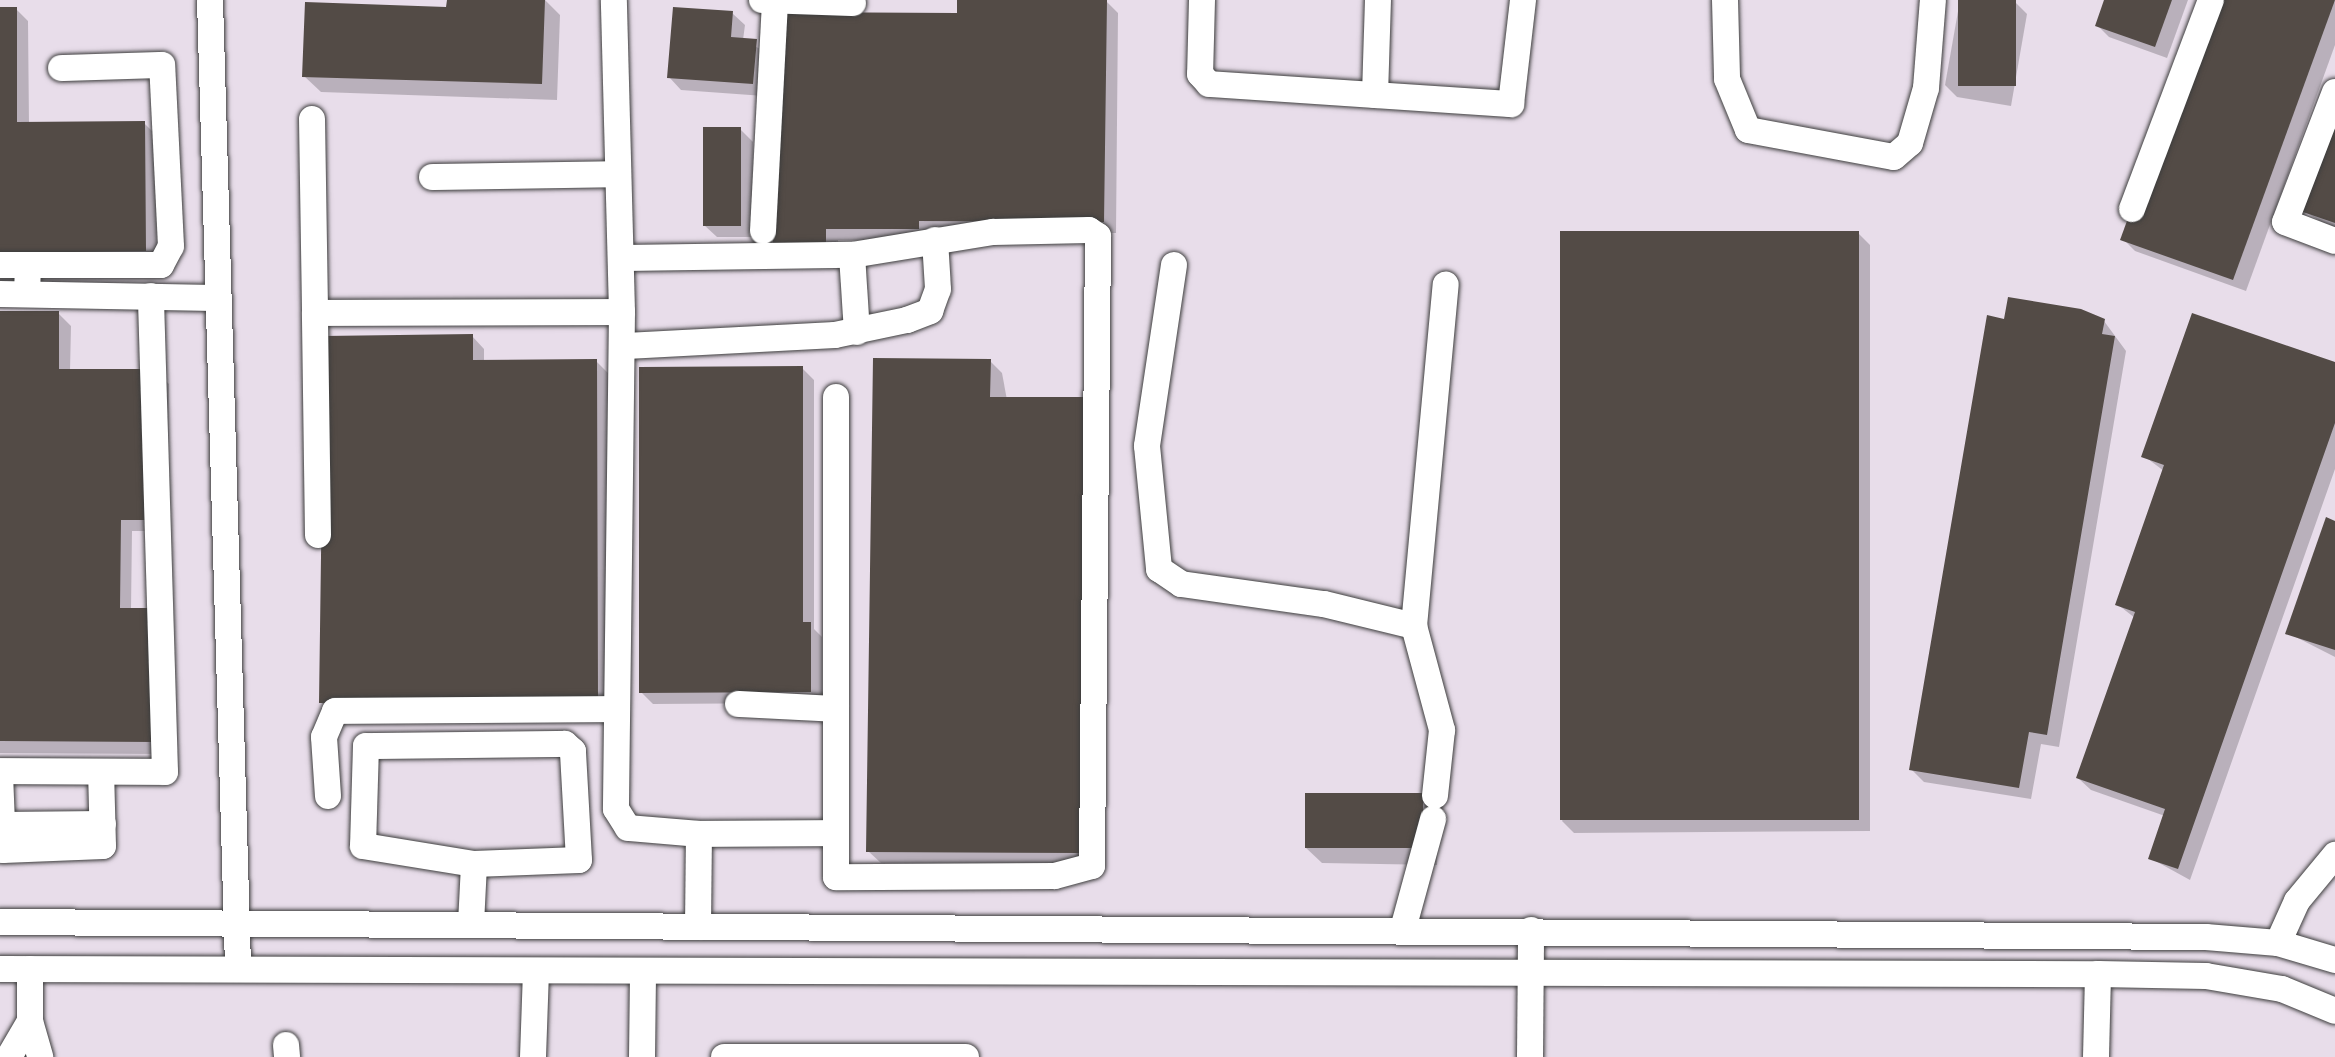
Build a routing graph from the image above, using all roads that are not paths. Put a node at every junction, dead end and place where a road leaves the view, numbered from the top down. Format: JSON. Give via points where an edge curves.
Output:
{"nodes":[{"id":1,"x":210,"y":0,"type":"edge"},
{"id":2,"x":614,"y":0,"type":"edge"},
{"id":3,"x":762,"y":0,"type":"edge"},
{"id":4,"x":1202,"y":0,"type":"edge"},
{"id":5,"x":1378,"y":0,"type":"edge"},
{"id":6,"x":1523,"y":0,"type":"edge"},
{"id":7,"x":1725,"y":0,"type":"edge"},
{"id":8,"x":1933,"y":0,"type":"edge"},
{"id":9,"x":2211,"y":0,"type":"edge"},
{"id":10,"x":775,"y":1,"type":"edge"},
{"id":11,"x":853,"y":3,"type":"dead end"},
{"id":12,"x":61,"y":68,"type":"dead end"},
{"id":13,"x":2335,"y":92,"type":"edge"},
{"id":14,"x":1375,"y":95,"type":"junction"},
{"id":15,"x":312,"y":119,"type":"dead end"},
{"id":16,"x":616,"y":174,"type":"junction"},
{"id":17,"x":432,"y":177,"type":"dead end"},
{"id":18,"x":2132,"y":209,"type":"dead end"},
{"id":19,"x":763,"y":231,"type":"dead end"},
{"id":20,"x":935,"y":240,"type":"junction"},
{"id":21,"x":2335,"y":241,"type":"edge"},
{"id":22,"x":852,"y":255,"type":"junction"},
{"id":23,"x":624,"y":258,"type":"junction"},
{"id":24,"x":0,"y":265,"type":"edge"},
{"id":25,"x":28,"y":265,"type":"junction"},
{"id":26,"x":1174,"y":265,"type":"dead end"},
{"id":27,"x":1446,"y":284,"type":"dead end"},
{"id":28,"x":0,"y":294,"type":"edge"},
{"id":29,"x":27,"y":294,"type":"junction"},
{"id":30,"x":151,"y":296,"type":"junction"},
{"id":31,"x":214,"y":298,"type":"junction"},
{"id":32,"x":622,"y":312,"type":"junction"},
{"id":33,"x":315,"y":313,"type":"junction"},
{"id":34,"x":857,"y":332,"type":"junction"},
{"id":35,"x":626,"y":346,"type":"junction"},
{"id":36,"x":836,"y":397,"type":"dead end"},
{"id":37,"x":318,"y":535,"type":"dead end"},
{"id":38,"x":1414,"y":626,"type":"junction"},
{"id":39,"x":738,"y":704,"type":"dead end"},
{"id":40,"x":613,"y":709,"type":"junction"},
{"id":41,"x":836,"y":709,"type":"junction"},
{"id":42,"x":101,"y":772,"type":"junction"},
{"id":43,"x":0,"y":773,"type":"edge"},
{"id":44,"x":328,"y":796,"type":"dead end"},
{"id":45,"x":836,"y":833,"type":"junction"},
{"id":46,"x":699,"y":834,"type":"junction"},
{"id":47,"x":2335,"y":855,"type":"edge"},
{"id":48,"x":474,"y":864,"type":"junction"},
{"id":49,"x":235,"y":921,"type":"junction"},
{"id":50,"x":0,"y":922,"type":"edge"},
{"id":51,"x":471,"y":924,"type":"junction"},
{"id":52,"x":698,"y":927,"type":"junction"},
{"id":53,"x":1241,"y":928,"type":"junction"},
{"id":54,"x":1403,"y":929,"type":"junction"},
{"id":55,"x":1531,"y":930,"type":"junction"},
{"id":56,"x":2278,"y":943,"type":"junction"},
{"id":57,"x":2335,"y":960,"type":"edge"},
{"id":58,"x":0,"y":969,"type":"edge"},
{"id":59,"x":30,"y":969,"type":"junction"},
{"id":60,"x":238,"y":969,"type":"junction"},
{"id":61,"x":536,"y":971,"type":"junction"},
{"id":62,"x":1242,"y":971,"type":"junction"},
{"id":63,"x":643,"y":973,"type":"junction"},
{"id":64,"x":1530,"y":973,"type":"junction"},
{"id":65,"x":2098,"y":974,"type":"junction"},
{"id":66,"x":2335,"y":1011,"type":"edge"},
{"id":67,"x":30,"y":1021,"type":"junction"},
{"id":68,"x":9,"y":1057,"type":"edge"},
{"id":69,"x":40,"y":1057,"type":"edge"},
{"id":70,"x":533,"y":1057,"type":"edge"},
{"id":71,"x":642,"y":1057,"type":"edge"},
{"id":72,"x":724,"y":1057,"type":"edge"},
{"id":73,"x":966,"y":1057,"type":"edge"},
{"id":74,"x":1530,"y":1057,"type":"edge"},
{"id":75,"x":2096,"y":1057,"type":"edge"}],
"edges":[{"from":1,"to":31,"type":"street"},
{"from":2,"to":16,"type":"street"},
{"from":3,"to":10,"type":"street"},
{"from":4,"to":14,"type":"street","via":[[1200,74],[1209,84]]},
{"from":5,"to":14,"type":"street"},
{"from":6,"to":14,"type":"street","via":[[1511,104]]},
{"from":7,"to":8,"type":"street","via":[[1727,79],[1748,130],[1894,157],[1910,143],[1926,88]]},
{"from":9,"to":18,"type":"street"},
{"from":10,"to":11,"type":"street"},
{"from":10,"to":19,"type":"street"},
{"from":12,"to":25,"type":"street","via":[[162,65],[171,246],[161,265]]},
{"from":13,"to":21,"type":"street","via":[[2285,222]]},
{"from":15,"to":33,"type":"street"},
{"from":16,"to":17,"type":"street"},
{"from":16,"to":23,"type":"street"},
{"from":20,"to":22,"type":"street"},
{"from":20,"to":34,"type":"street","via":[[938,289],[930,311]]},
{"from":20,"to":45,"type":"street","via":[[993,232],[1089,230],[1098,236],[1092,866],[1054,876],[836,877]]},
{"from":22,"to":23,"type":"street"},
{"from":22,"to":34,"type":"street"},
{"from":23,"to":32,"type":"street"},
{"from":24,"to":25,"type":"street"},
{"from":25,"to":29,"type":"street"},
{"from":26,"to":38,"type":"street","via":[[1147,446],[1159,569],[1181,584],[1324,604]]},
{"from":27,"to":38,"type":"street"},
{"from":28,"to":29,"type":"street"},
{"from":29,"to":30,"type":"street"},
{"from":30,"to":31,"type":"street"},
{"from":30,"to":42,"type":"street","via":[[165,772]]},
{"from":31,"to":49,"type":"street"},
{"from":32,"to":33,"type":"street"},
{"from":32,"to":35,"type":"street"},
{"from":33,"to":37,"type":"street"},
{"from":34,"to":35,"type":"street"},
{"from":35,"to":40,"type":"street"},
{"from":36,"to":41,"type":"street"},
{"from":38,"to":54,"type":"street","via":[[1442,730],[1434,808]]},
{"from":39,"to":41,"type":"street"},
{"from":40,"to":44,"type":"street","via":[[335,711],[324,737]]},
{"from":40,"to":46,"type":"street","via":[[616,809],[628,828]]},
{"from":41,"to":45,"type":"street"},
{"from":42,"to":43,"type":"street"},
{"from":42,"to":43,"type":"street","via":[[103,824],[2,825]]},
{"from":45,"to":46,"type":"street"},
{"from":46,"to":52,"type":"street"},
{"from":47,"to":56,"type":"street","via":[[2289,913]]},
{"from":48,"to":48,"type":"street","via":[[579,860],[573,751],[565,744],[366,746],[363,846]]},
{"from":48,"to":51,"type":"street"},
{"from":49,"to":50,"type":"street"},
{"from":49,"to":51,"type":"street"},
{"from":49,"to":60,"type":"street"},
{"from":51,"to":52,"type":"street"},
{"from":52,"to":53,"type":"street"},
{"from":53,"to":54,"type":"street"},
{"from":53,"to":62,"type":"street"},
{"from":54,"to":55,"type":"street"},
{"from":55,"to":56,"type":"street"},
{"from":55,"to":64,"type":"street"},
{"from":56,"to":57,"type":"street"},
{"from":58,"to":59,"type":"street"},
{"from":59,"to":60,"type":"street"},
{"from":59,"to":67,"type":"street"},
{"from":60,"to":61,"type":"street"},
{"from":61,"to":63,"type":"street"},
{"from":61,"to":70,"type":"street"},
{"from":62,"to":63,"type":"street"},
{"from":62,"to":64,"type":"street"},
{"from":63,"to":71,"type":"street"},
{"from":64,"to":65,"type":"street"},
{"from":64,"to":74,"type":"street"},
{"from":65,"to":66,"type":"street","via":[[2206,976],[2282,989]]},
{"from":65,"to":75,"type":"street"},
{"from":67,"to":68,"type":"street"},
{"from":67,"to":69,"type":"street"},
{"from":72,"to":73,"type":"street"}]}
